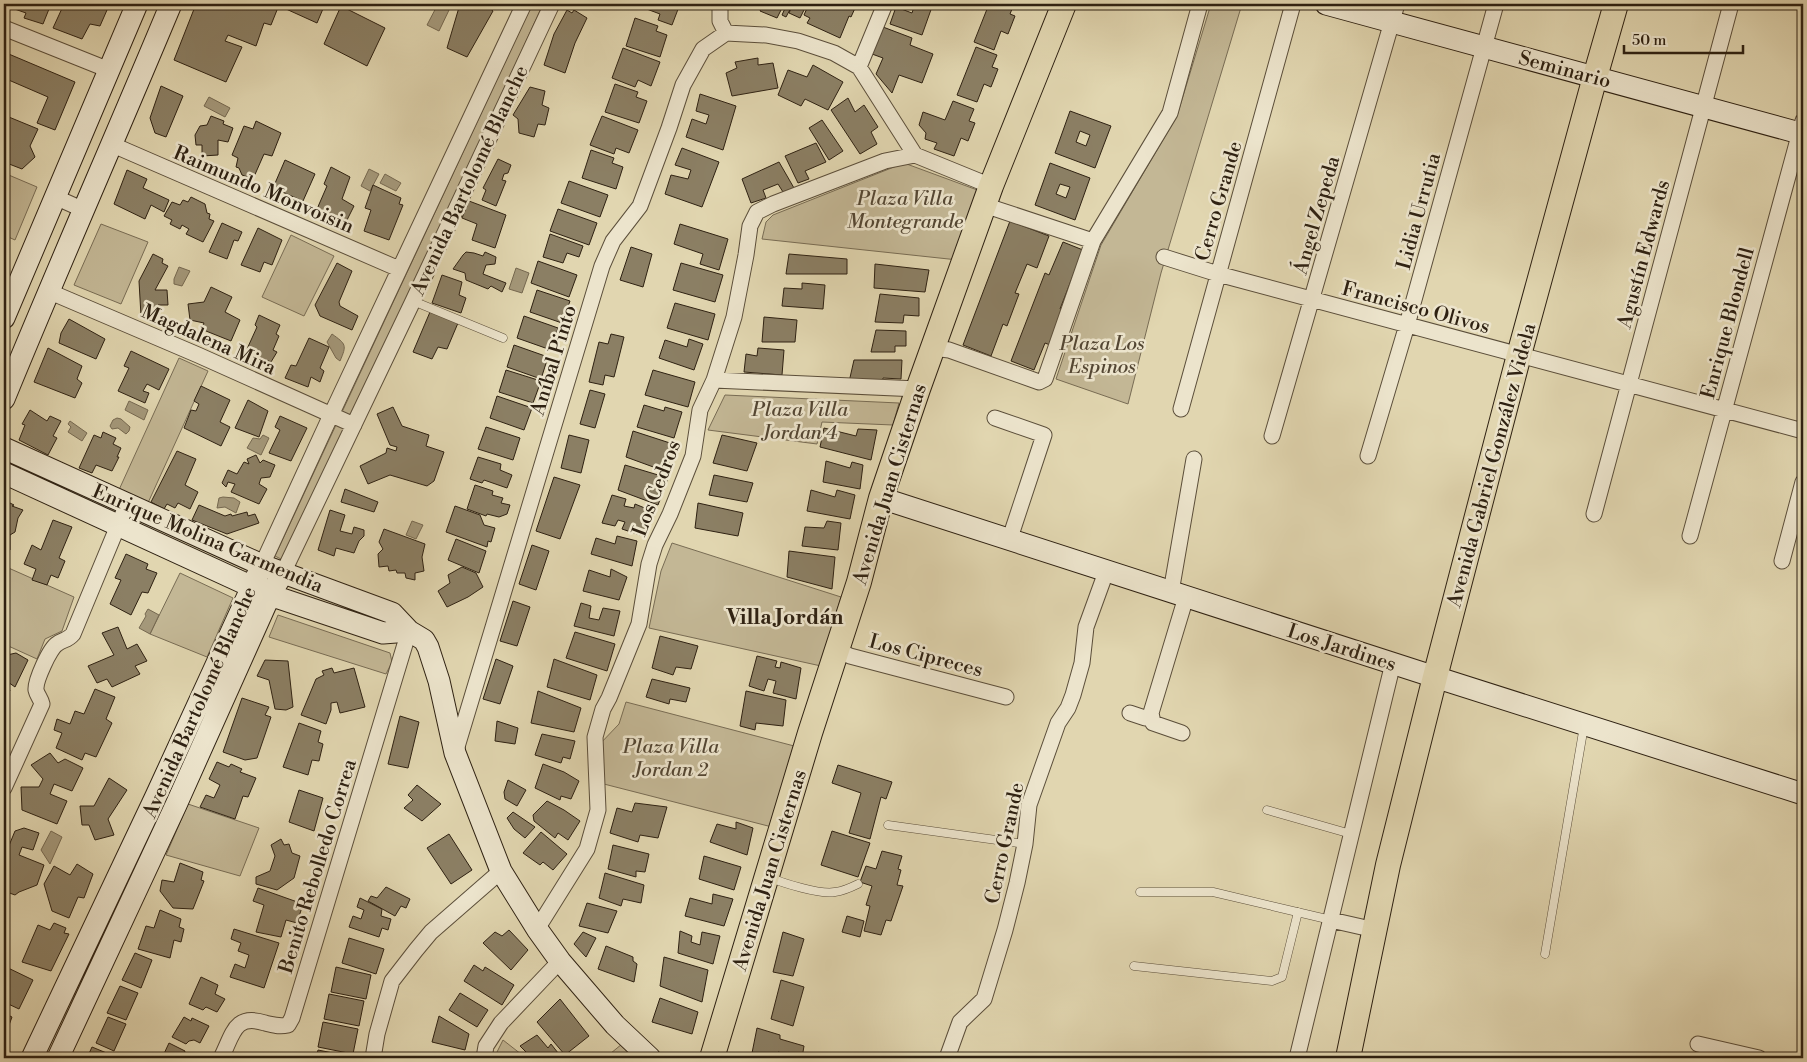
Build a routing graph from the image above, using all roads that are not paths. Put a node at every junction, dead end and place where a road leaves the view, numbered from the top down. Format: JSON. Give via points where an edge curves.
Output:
{"nodes":[{"id":1,"x":137,"y":4,"type":"edge"},
{"id":2,"x":171,"y":4,"type":"edge"},
{"id":3,"x":524,"y":4,"type":"edge"},
{"id":4,"x":552,"y":4,"type":"edge"},
{"id":5,"x":720,"y":4,"type":"edge"},
{"id":6,"x":885,"y":4,"type":"edge"},
{"id":7,"x":1064,"y":4,"type":"edge"},
{"id":8,"x":1200,"y":4,"type":"edge"},
{"id":9,"x":1293,"y":4,"type":"edge"},
{"id":10,"x":1331,"y":4,"type":"edge"},
{"id":11,"x":1496,"y":4,"type":"edge"},
{"id":12,"x":1616,"y":4,"type":"edge"},
{"id":13,"x":1731,"y":4,"type":"edge"},
{"id":14,"x":1395,"y":13,"type":"edge"},
{"id":15,"x":4,"y":28,"type":"edge"},
{"id":16,"x":726,"y":33,"type":"junction"},
{"id":17,"x":1484,"y":47,"type":"junction"},
{"id":18,"x":859,"y":67,"type":"junction"},
{"id":19,"x":109,"y":70,"type":"junction"},
{"id":20,"x":1595,"y":77,"type":"junction"},
{"id":21,"x":1703,"y":106,"type":"junction"},
{"id":22,"x":1802,"y":129,"type":"edge"},
{"id":23,"x":112,"y":145,"type":"junction"},
{"id":24,"x":915,"y":156,"type":"junction"},
{"id":25,"x":988,"y":196,"type":"junction"},
{"id":26,"x":54,"y":197,"type":"junction"},
{"id":27,"x":84,"y":210,"type":"junction"},
{"id":28,"x":1093,"y":241,"type":"junction"},
{"id":29,"x":1164,"y":257,"type":"dead end"},
{"id":30,"x":399,"y":269,"type":"junction"},
{"id":31,"x":1218,"y":274,"type":"junction"},
{"id":32,"x":48,"y":291,"type":"junction"},
{"id":33,"x":1312,"y":299,"type":"junction"},
{"id":34,"x":413,"y":301,"type":"junction"},
{"id":35,"x":4,"y":318,"type":"edge"},
{"id":36,"x":1407,"y":325,"type":"junction"},
{"id":37,"x":503,"y":338,"type":"dead end"},
{"id":38,"x":363,"y":346,"type":"junction"},
{"id":39,"x":933,"y":348,"type":"junction"},
{"id":40,"x":386,"y":355,"type":"junction"},
{"id":41,"x":1520,"y":355,"type":"junction"},
{"id":42,"x":714,"y":380,"type":"junction"},
{"id":43,"x":1629,"y":384,"type":"junction"},
{"id":44,"x":918,"y":388,"type":"junction"},
{"id":45,"x":4,"y":399,"type":"edge"},
{"id":46,"x":1181,"y":409,"type":"dead end"},
{"id":47,"x":1724,"y":410,"type":"junction"},
{"id":48,"x":331,"y":415,"type":"junction"},
{"id":49,"x":995,"y":418,"type":"dead end"},
{"id":50,"x":354,"y":425,"type":"junction"},
{"id":51,"x":1803,"y":432,"type":"edge"},
{"id":52,"x":1272,"y":436,"type":"dead end"},
{"id":53,"x":4,"y":448,"type":"edge"},
{"id":54,"x":1368,"y":456,"type":"dead end"},
{"id":55,"x":1194,"y":459,"type":"dead end"},
{"id":56,"x":4,"y":473,"type":"edge"},
{"id":57,"x":1803,"y":482,"type":"edge"},
{"id":58,"x":881,"y":498,"type":"junction"},
{"id":59,"x":127,"y":504,"type":"junction"},
{"id":60,"x":1594,"y":514,"type":"dead end"},
{"id":61,"x":118,"y":526,"type":"junction"},
{"id":62,"x":1690,"y":536,"type":"dead end"},
{"id":63,"x":1009,"y":541,"type":"junction"},
{"id":64,"x":1782,"y":561,"type":"dead end"},
{"id":65,"x":262,"y":565,"type":"junction"},
{"id":66,"x":1106,"y":572,"type":"junction"},
{"id":67,"x":283,"y":573,"type":"junction"},
{"id":68,"x":260,"y":591,"type":"junction"},
{"id":69,"x":1178,"y":594,"type":"junction"},
{"id":70,"x":409,"y":631,"type":"junction"},
{"id":71,"x":837,"y":650,"type":"junction"},
{"id":72,"x":1393,"y":663,"type":"junction"},
{"id":73,"x":1434,"y":677,"type":"junction"},
{"id":74,"x":1006,"y":697,"type":"dead end"},
{"id":75,"x":1130,"y":713,"type":"dead end"},
{"id":76,"x":1151,"y":713,"type":"junction"},
{"id":77,"x":1585,"y":724,"type":"junction"},
{"id":78,"x":1182,"y":733,"type":"dead end"},
{"id":79,"x":455,"y":753,"type":"junction"},
{"id":80,"x":4,"y":788,"type":"edge"},
{"id":81,"x":1803,"y":794,"type":"edge"},
{"id":82,"x":156,"y":796,"type":"junction"},
{"id":83,"x":176,"y":805,"type":"junction"},
{"id":84,"x":1267,"y":810,"type":"dead end"},
{"id":85,"x":888,"y":825,"type":"dead end"},
{"id":86,"x":1351,"y":834,"type":"junction"},
{"id":87,"x":1025,"y":844,"type":"junction"},
{"id":88,"x":501,"y":871,"type":"junction"},
{"id":89,"x":767,"y":876,"type":"junction"},
{"id":90,"x":858,"y":884,"type":"dead end"},
{"id":91,"x":1140,"y":892,"type":"dead end"},
{"id":92,"x":1298,"y":912,"type":"junction"},
{"id":93,"x":1330,"y":920,"type":"junction"},
{"id":94,"x":537,"y":929,"type":"junction"},
{"id":95,"x":1375,"y":930,"type":"junction"},
{"id":96,"x":1544,"y":954,"type":"dead end"},
{"id":97,"x":560,"y":961,"type":"junction"},
{"id":98,"x":1134,"y":966,"type":"dead end"},
{"id":99,"x":1698,"y":1044,"type":"dead end"},
{"id":100,"x":32,"y":1058,"type":"edge"},
{"id":101,"x":58,"y":1058,"type":"edge"},
{"id":102,"x":221,"y":1058,"type":"edge"},
{"id":103,"x":373,"y":1058,"type":"edge"},
{"id":104,"x":484,"y":1058,"type":"edge"},
{"id":105,"x":650,"y":1058,"type":"edge"},
{"id":106,"x":712,"y":1058,"type":"edge"},
{"id":107,"x":947,"y":1058,"type":"edge"},
{"id":108,"x":1297,"y":1058,"type":"edge"},
{"id":109,"x":1348,"y":1058,"type":"edge"},
{"id":110,"x":1759,"y":1058,"type":"edge"}],
"edges":[{"from":1,"to":19,"type":"street"},
{"from":2,"to":23,"type":"street"},
{"from":3,"to":30,"type":"street","name":"Avenida Bartolomé Blanche"},
{"from":4,"to":34,"type":"street","name":"Avenida Bartolomé Blanche"},
{"from":5,"to":16,"type":"street","via":[[720,21]]},
{"from":6,"to":18,"type":"street"},
{"from":7,"to":25,"type":"main road","name":"Avenida Juan Cisternas"},
{"from":8,"to":28,"type":"street","via":[[1170,113]]},
{"from":9,"to":31,"type":"street","name":"Cerro Grande"},
{"from":10,"to":14,"type":"street","name":"Seminario"},
{"from":11,"to":17,"type":"street","name":"Lidia Urrutia"},
{"from":12,"to":20,"type":"main road","name":"Avenida Gabriel González Videla"},
{"from":13,"to":21,"type":"street","name":"Agustín Edwards"},
{"from":14,"to":17,"type":"street","name":"Seminario"},
{"from":14,"to":33,"type":"street","name":"Ángel Zepeda"},
{"from":15,"to":19,"type":"street"},
{"from":16,"to":18,"type":"street","via":[[798,41],[834,53]]},
{"from":16,"to":79,"type":"street","name":"Aníbal Pinto","via":[[703,49],[682,85],[640,206],[613,241],[602,266]]},
{"from":17,"to":20,"type":"street","name":"Seminario"},
{"from":17,"to":36,"type":"street","name":"Lidia Urrutia"},
{"from":18,"to":24,"type":"street"},
{"from":19,"to":26,"type":"street"},
{"from":20,"to":21,"type":"street","name":"Seminario"},
{"from":20,"to":41,"type":"main road","name":"Avenida Gabriel González Videla"},
{"from":21,"to":22,"type":"street","name":"Seminario"},
{"from":21,"to":43,"type":"street","name":"Agustín Edwards"},
{"from":22,"to":47,"type":"street","name":"Enrique Blondell"},
{"from":23,"to":27,"type":"street"},
{"from":23,"to":30,"type":"street","name":"Raimundo Monvoisin"},
{"from":24,"to":25,"type":"street"},
{"from":24,"to":42,"type":"street","name":"Los Cedros","via":[[885,161],[757,212],[750,226],[734,317]]},
{"from":25,"to":28,"type":"street"},
{"from":25,"to":39,"type":"main road","name":"Avenida Juan Cisternas"},
{"from":26,"to":27,"type":"street"},
{"from":26,"to":35,"type":"street"},
{"from":27,"to":32,"type":"street"},
{"from":28,"to":39,"type":"street","via":[[1045,379],[1038,382],[948,350]]},
{"from":29,"to":31,"type":"street","name":"Francisco Olivos"},
{"from":30,"to":38,"type":"street","name":"Avenida Bartolomé Blanche"},
{"from":31,"to":33,"type":"street","name":"Francisco Olivos"},
{"from":31,"to":46,"type":"street","name":"Cerro Grande"},
{"from":32,"to":45,"type":"street"},
{"from":32,"to":48,"type":"street","name":"Magdalena Mira"},
{"from":33,"to":36,"type":"street","name":"Francisco Olivos"},
{"from":33,"to":52,"type":"street","name":"Ángel Zepeda"},
{"from":34,"to":37,"type":"lane"},
{"from":34,"to":40,"type":"street","name":"Avenida Bartolomé Blanche"},
{"from":36,"to":41,"type":"street","name":"Francisco Olivos"},
{"from":36,"to":54,"type":"street","name":"Lidia Urrutia"},
{"from":38,"to":40,"type":"street"},
{"from":38,"to":48,"type":"street","name":"Avenida Bartolomé Blanche"},
{"from":39,"to":44,"type":"main road","name":"Avenida Juan Cisternas"},
{"from":40,"to":50,"type":"street","name":"Avenida Bartolomé Blanche"},
{"from":41,"to":43,"type":"street","name":"Francisco Olivos"},
{"from":41,"to":73,"type":"main road","name":"Avenida Gabriel González Videla"},
{"from":42,"to":44,"type":"street"},
{"from":42,"to":94,"type":"street","name":"Los Cedros","via":[[700,410],[693,456],[649,564],[639,624],[603,709],[595,738],[598,810],[587,849]]},
{"from":43,"to":47,"type":"street","name":"Francisco Olivos"},
{"from":43,"to":60,"type":"street","name":"Agustín Edwards"},
{"from":44,"to":58,"type":"main road","name":"Avenida Juan Cisternas"},
{"from":47,"to":51,"type":"street","name":"Francisco Olivos"},
{"from":47,"to":62,"type":"street","name":"Enrique Blondell"},
{"from":48,"to":50,"type":"street","name":"Magdalena Mira"},
{"from":48,"to":65,"type":"street","name":"Avenida Bartolomé Blanche"},
{"from":49,"to":63,"type":"street","via":[[1044,436]]},
{"from":50,"to":67,"type":"street","name":"Avenida Bartolomé Blanche"},
{"from":53,"to":59,"type":"street","name":"Enrique Molina Garmendia"},
{"from":55,"to":69,"type":"street"},
{"from":56,"to":61,"type":"street","name":"Enrique Molina Garmendia"},
{"from":57,"to":64,"type":"street"},
{"from":58,"to":63,"type":"street","name":"Los Jardines"},
{"from":58,"to":71,"type":"main road","name":"Avenida Juan Cisternas"},
{"from":59,"to":61,"type":"street"},
{"from":59,"to":65,"type":"street","name":"Enrique Molina Garmendia"},
{"from":61,"to":68,"type":"street","name":"Enrique Molina Garmendia"},
{"from":61,"to":80,"type":"street","via":[[73,634],[52,648],[36,691],[42,704]]},
{"from":63,"to":66,"type":"street","name":"Los Jardines"},
{"from":65,"to":67,"type":"street","name":"Enrique Molina Garmendia"},
{"from":65,"to":68,"type":"street","name":"Avenida Bartolomé Blanche"},
{"from":66,"to":69,"type":"street","name":"Los Jardines"},
{"from":66,"to":87,"type":"street","name":"Cerro Grande","via":[[1086,627],[1082,663],[1073,695],[1058,723],[1029,805]]},
{"from":67,"to":68,"type":"street","name":"Avenida Bartolomé Blanche"},
{"from":67,"to":70,"type":"street","name":"Enrique Molina Garmendia","via":[[392,612]]},
{"from":68,"to":70,"type":"street","name":"Enrique Molina Garmendia","via":[[383,633]]},
{"from":68,"to":82,"type":"street","name":"Avenida Bartolomé Blanche"},
{"from":68,"to":83,"type":"street","name":"Avenida Bartolomé Blanche"},
{"from":69,"to":72,"type":"street","name":"Los Jardines"},
{"from":69,"to":76,"type":"street"},
{"from":70,"to":79,"type":"street","name":"Enrique Molina Garmendia","via":[[424,640],[428,647],[440,681]]},
{"from":70,"to":102,"type":"street","name":"Benito Rebolledo Correa","via":[[292,1018],[288,1024],[279,1027],[252,1019],[243,1020]]},
{"from":71,"to":74,"type":"street","name":"Los Cipreces"},
{"from":71,"to":89,"type":"main road","name":"Avenida Juan Cisternas"},
{"from":72,"to":73,"type":"street","name":"Los Jardines"},
{"from":72,"to":86,"type":"street"},
{"from":73,"to":77,"type":"street","name":"Los Jardines"},
{"from":73,"to":95,"type":"main road","name":"Avenida Gabriel González Videla"},
{"from":75,"to":76,"type":"street","via":[[1145,718]]},
{"from":76,"to":78,"type":"street","via":[[1153,723]]},
{"from":77,"to":81,"type":"street","name":"Los Jardines"},
{"from":77,"to":96,"type":"lane"},
{"from":79,"to":88,"type":"street","name":"Enrique Molina Garmendia"},
{"from":82,"to":83,"type":"street"},
{"from":82,"to":100,"type":"street","name":"Avenida Bartolomé Blanche"},
{"from":83,"to":101,"type":"street","name":"Avenida Bartolomé Blanche"},
{"from":84,"to":86,"type":"lane"},
{"from":85,"to":87,"type":"lane"},
{"from":86,"to":93,"type":"street"},
{"from":87,"to":107,"type":"street","name":"Cerro Grande","via":[[1005,930],[984,999],[960,1022]]},
{"from":88,"to":94,"type":"street","name":"Enrique Molina Garmendia"},
{"from":88,"to":103,"type":"street","via":[[431,932],[392,981]]},
{"from":89,"to":90,"type":"lane","via":[[780,882],[833,893]]},
{"from":89,"to":106,"type":"main road","name":"Avenida Juan Cisternas"},
{"from":91,"to":92,"type":"lane","via":[[1214,892]]},
{"from":92,"to":93,"type":"lane"},
{"from":92,"to":98,"type":"lane","via":[[1282,977],[1272,981]]},
{"from":93,"to":95,"type":"street"},
{"from":93,"to":108,"type":"street"},
{"from":94,"to":97,"type":"street","name":"Enrique Molina Garmendia"},
{"from":95,"to":109,"type":"main road","name":"Avenida Gabriel González Videla"},
{"from":97,"to":104,"type":"street","via":[[501,1023],[486,1046]]},
{"from":97,"to":105,"type":"street","name":"Enrique Molina Garmendia","via":[[615,1025]]},
{"from":99,"to":110,"type":"street"}]}
